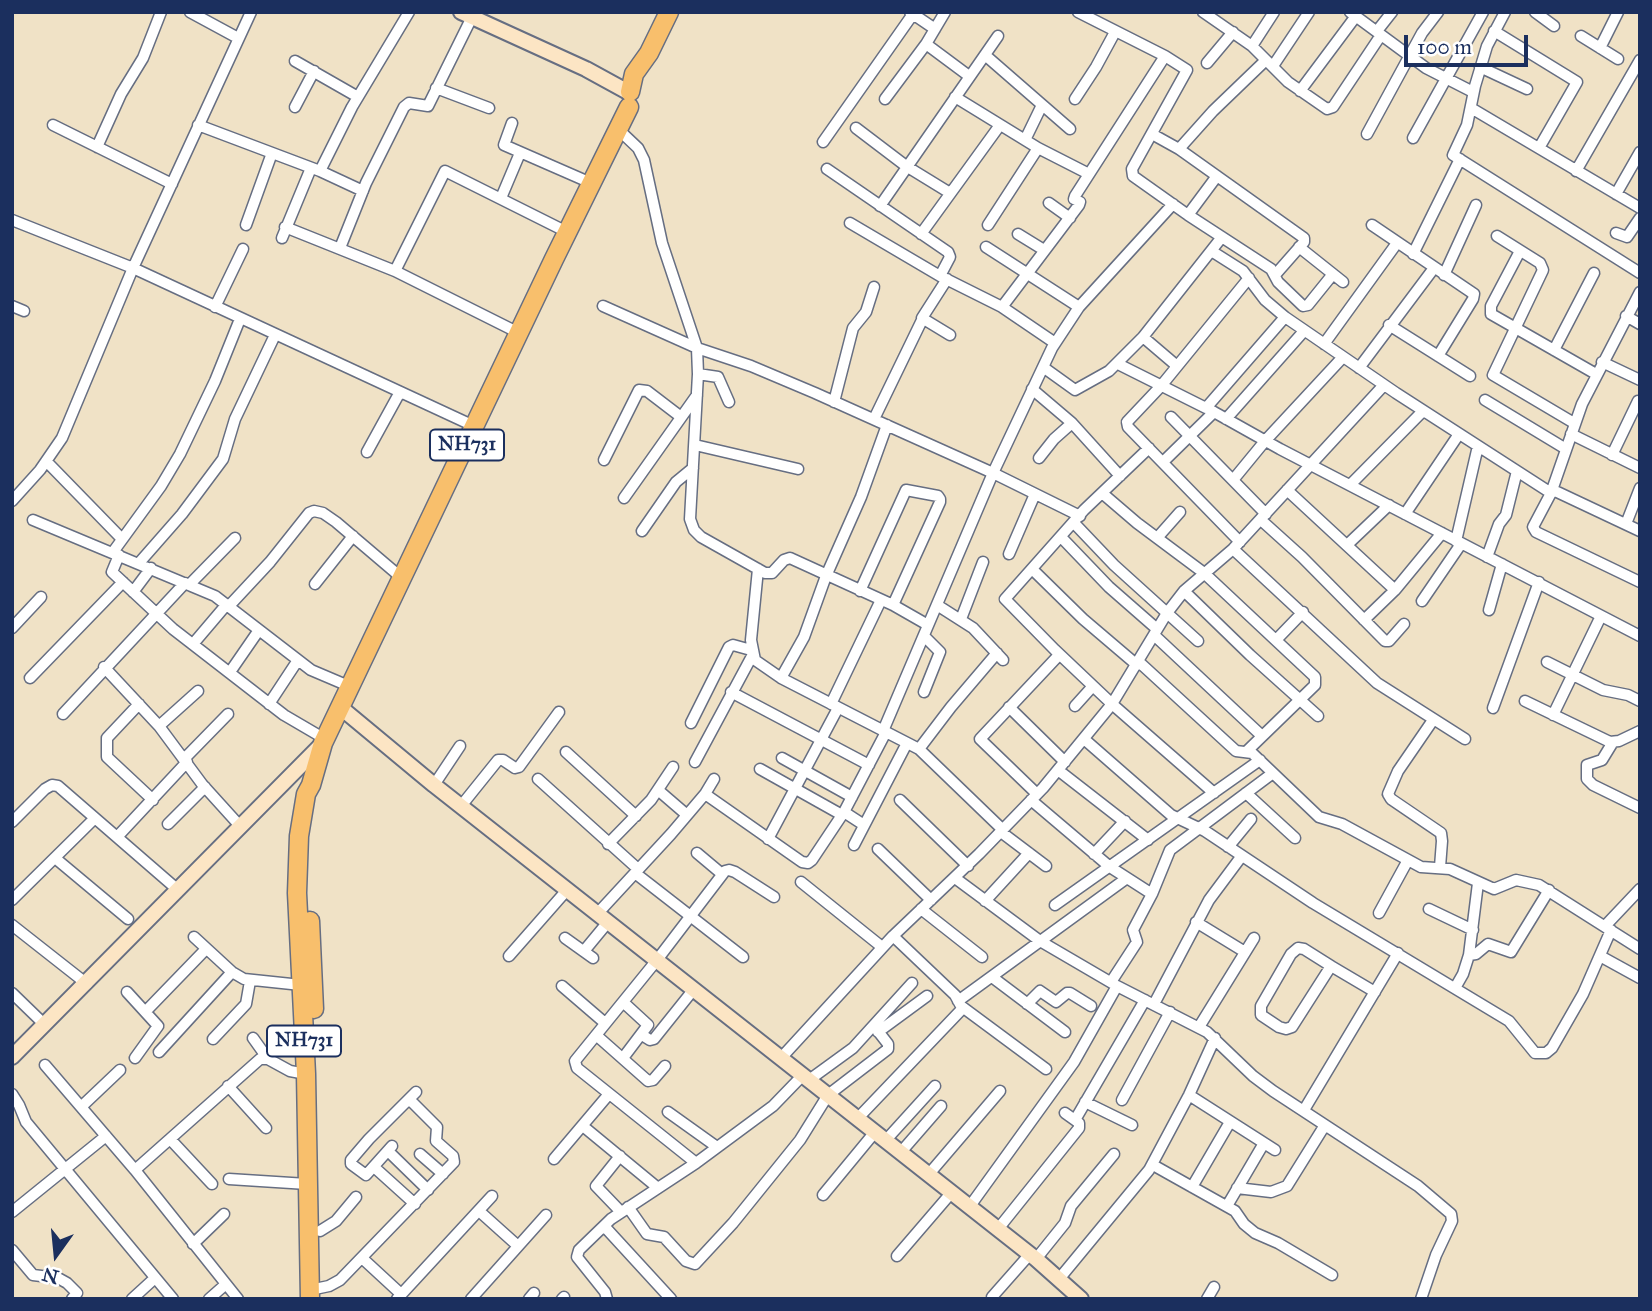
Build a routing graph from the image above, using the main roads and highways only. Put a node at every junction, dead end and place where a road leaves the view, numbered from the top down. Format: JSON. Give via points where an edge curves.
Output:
{"nodes":[{"id":1,"x":668,"y":12,"type":"edge"},
{"id":2,"x":311,"y":786,"type":"junction"},
{"id":3,"x":316,"y":1294,"type":"edge"}],
"edges":[{"from":1,"to":2,"type":"highway","number":"NH731","via":[[634,74],[618,129],[324,741]]},
{"from":2,"to":3,"type":"highway","number":"NH731","via":[[307,858],[320,1231]]},
{"from":2,"to":3,"type":"highway","number":"NH731","via":[[301,816],[297,859],[307,1184]]}]}
